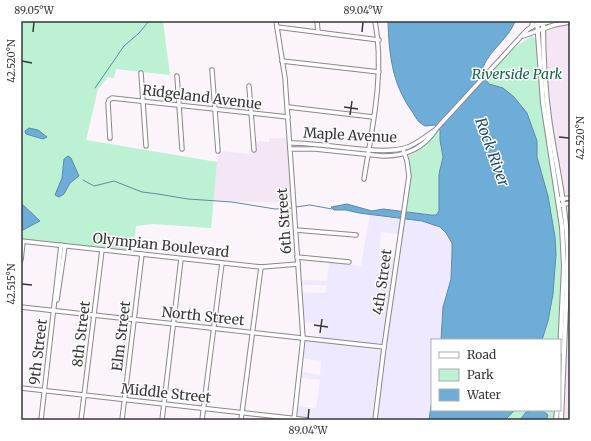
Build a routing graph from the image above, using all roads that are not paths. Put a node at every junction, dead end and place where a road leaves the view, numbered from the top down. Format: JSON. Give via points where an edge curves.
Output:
{"nodes":[{"id":1,"x":276,"y":21,"type":"edge"},
{"id":2,"x":317,"y":21,"type":"edge"},
{"id":3,"x":376,"y":21,"type":"edge"},
{"id":4,"x":533,"y":21,"type":"edge"},
{"id":5,"x":552,"y":21,"type":"edge"},
{"id":6,"x":543,"y":22,"type":"edge"},
{"id":7,"x":570,"y":22,"type":"edge"},
{"id":8,"x":537,"y":23,"type":"edge"},
{"id":9,"x":278,"y":27,"type":"junction"},
{"id":10,"x":532,"y":27,"type":"junction"},
{"id":11,"x":543,"y":28,"type":"junction"},
{"id":12,"x":537,"y":31,"type":"junction"},
{"id":13,"x":318,"y":32,"type":"junction"},
{"id":14,"x":522,"y":36,"type":"junction"},
{"id":15,"x":378,"y":40,"type":"junction"},
{"id":16,"x":282,"y":61,"type":"junction"},
{"id":17,"x":212,"y":70,"type":"dead end"},
{"id":18,"x":379,"y":72,"type":"junction"},
{"id":19,"x":141,"y":73,"type":"dead end"},
{"id":20,"x":177,"y":76,"type":"dead end"},
{"id":21,"x":249,"y":86,"type":"dead end"},
{"id":22,"x":144,"y":101,"type":"junction"},
{"id":23,"x":180,"y":105,"type":"junction"},
{"id":24,"x":288,"y":107,"type":"junction"},
{"id":25,"x":216,"y":109,"type":"junction"},
{"id":26,"x":251,"y":114,"type":"junction"},
{"id":27,"x":373,"y":116,"type":"junction"},
{"id":28,"x":288,"y":118,"type":"junction"},
{"id":29,"x":437,"y":128,"type":"junction"},
{"id":30,"x":110,"y":138,"type":"dead end"},
{"id":31,"x":290,"y":143,"type":"junction"},
{"id":32,"x":146,"y":146,"type":"dead end"},
{"id":33,"x":182,"y":149,"type":"dead end"},
{"id":34,"x":291,"y":149,"type":"junction"},
{"id":35,"x":368,"y":149,"type":"junction"},
{"id":36,"x":402,"y":149,"type":"junction"},
{"id":37,"x":254,"y":150,"type":"dead end"},
{"id":38,"x":218,"y":151,"type":"dead end"},
{"id":39,"x":404,"y":154,"type":"junction"},
{"id":40,"x":368,"y":155,"type":"junction"},
{"id":41,"x":364,"y":179,"type":"dead end"},
{"id":42,"x":570,"y":198,"type":"edge"},
{"id":43,"x":561,"y":199,"type":"junction"},
{"id":44,"x":562,"y":204,"type":"junction"},
{"id":45,"x":570,"y":204,"type":"edge"},
{"id":46,"x":296,"y":230,"type":"junction"},
{"id":47,"x":356,"y":234,"type":"dead end"},
{"id":48,"x":22,"y":242,"type":"edge"},
{"id":49,"x":63,"y":246,"type":"junction"},
{"id":50,"x":102,"y":250,"type":"junction"},
{"id":51,"x":142,"y":254,"type":"junction"},
{"id":52,"x":297,"y":257,"type":"junction"},
{"id":53,"x":182,"y":259,"type":"junction"},
{"id":54,"x":21,"y":260,"type":"edge"},
{"id":55,"x":349,"y":262,"type":"dead end"},
{"id":56,"x":222,"y":263,"type":"junction"},
{"id":57,"x":298,"y":264,"type":"junction"},
{"id":58,"x":261,"y":267,"type":"junction"},
{"id":59,"x":21,"y":307,"type":"edge"},
{"id":60,"x":54,"y":311,"type":"junction"},
{"id":61,"x":94,"y":316,"type":"junction"},
{"id":62,"x":134,"y":320,"type":"junction"},
{"id":63,"x":174,"y":324,"type":"junction"},
{"id":64,"x":213,"y":328,"type":"junction"},
{"id":65,"x":252,"y":333,"type":"junction"},
{"id":66,"x":303,"y":338,"type":"junction"},
{"id":67,"x":561,"y":339,"type":"edge"},
{"id":68,"x":384,"y":347,"type":"junction"},
{"id":69,"x":21,"y":388,"type":"edge"},
{"id":70,"x":45,"y":390,"type":"junction"},
{"id":71,"x":84,"y":395,"type":"junction"},
{"id":72,"x":124,"y":400,"type":"junction"},
{"id":73,"x":164,"y":404,"type":"junction"},
{"id":74,"x":203,"y":408,"type":"junction"},
{"id":75,"x":242,"y":412,"type":"junction"},
{"id":76,"x":294,"y":419,"type":"edge"},
{"id":77,"x":41,"y":420,"type":"edge"},
{"id":78,"x":81,"y":420,"type":"edge"},
{"id":79,"x":122,"y":420,"type":"edge"},
{"id":80,"x":162,"y":420,"type":"edge"},
{"id":81,"x":202,"y":420,"type":"edge"},
{"id":82,"x":241,"y":420,"type":"edge"},
{"id":83,"x":308,"y":420,"type":"edge"},
{"id":84,"x":375,"y":420,"type":"edge"},
{"id":85,"x":561,"y":420,"type":"edge"}],
"edges":[{"from":1,"to":9,"type":"street","name":"6th Street"},
{"from":2,"to":13,"type":"street"},
{"from":3,"to":15,"type":"street"},
{"from":4,"to":10,"type":"main road"},
{"from":5,"to":6,"type":"street"},
{"from":6,"to":8,"type":"street"},
{"from":6,"to":11,"type":"main road"},
{"from":7,"to":11,"type":"street"},
{"from":8,"to":10,"type":"street"},
{"from":8,"to":12,"type":"main road"},
{"from":9,"to":13,"type":"street"},
{"from":9,"to":16,"type":"street","name":"6th Street"},
{"from":10,"to":14,"type":"street"},
{"from":11,"to":12,"type":"street"},
{"from":11,"to":43,"type":"main road","via":[[548,111]]},
{"from":12,"to":14,"type":"street"},
{"from":12,"to":43,"type":"main road","via":[[550,153]]},
{"from":13,"to":15,"type":"street"},
{"from":14,"to":29,"type":"street"},
{"from":15,"to":18,"type":"street"},
{"from":16,"to":18,"type":"street"},
{"from":16,"to":24,"type":"street","name":"6th Street"},
{"from":17,"to":25,"type":"street"},
{"from":18,"to":27,"type":"street"},
{"from":19,"to":22,"type":"street"},
{"from":20,"to":23,"type":"street"},
{"from":21,"to":26,"type":"street"},
{"from":22,"to":23,"type":"street","name":"Ridgeland Avenue"},
{"from":22,"to":30,"type":"street","name":"Ridgeland Avenue","via":[[112,98],[109,100]]},
{"from":22,"to":32,"type":"street"},
{"from":23,"to":25,"type":"street","name":"Ridgeland Avenue"},
{"from":23,"to":33,"type":"street"},
{"from":24,"to":27,"type":"street"},
{"from":24,"to":28,"type":"street","name":"6th Street"},
{"from":25,"to":26,"type":"street","name":"Ridgeland Avenue"},
{"from":25,"to":38,"type":"street"},
{"from":26,"to":28,"type":"street","name":"Ridgeland Avenue"},
{"from":26,"to":37,"type":"street"},
{"from":27,"to":35,"type":"street"},
{"from":28,"to":31,"type":"street","name":"6th Street"},
{"from":29,"to":36,"type":"street","name":"Maple Avenue","via":[[419,142]]},
{"from":29,"to":39,"type":"street","name":"Maple Avenue","via":[[427,142],[415,151]]},
{"from":31,"to":34,"type":"street","name":"6th Street"},
{"from":31,"to":35,"type":"street","name":"Maple Avenue"},
{"from":34,"to":40,"type":"street","name":"Maple Avenue","via":[[305,148]]},
{"from":34,"to":46,"type":"street","name":"6th Street"},
{"from":35,"to":36,"type":"street","name":"Maple Avenue"},
{"from":35,"to":40,"type":"street"},
{"from":36,"to":39,"type":"street","name":"4th Street"},
{"from":39,"to":40,"type":"street","name":"Maple Avenue"},
{"from":39,"to":68,"type":"street","name":"4th Street","via":[[409,176]]},
{"from":40,"to":41,"type":"street"},
{"from":42,"to":43,"type":"street"},
{"from":43,"to":44,"type":"main road"},
{"from":44,"to":45,"type":"street"},
{"from":44,"to":67,"type":"main road","via":[[564,266]]},
{"from":44,"to":85,"type":"main road","via":[[568,261]]},
{"from":46,"to":47,"type":"street"},
{"from":46,"to":52,"type":"street","name":"6th Street"},
{"from":48,"to":49,"type":"street","name":"Olympian Boulevard"},
{"from":48,"to":54,"type":"street"},
{"from":49,"to":50,"type":"street","name":"Olympian Boulevard"},
{"from":49,"to":60,"type":"street","name":"9th Street"},
{"from":50,"to":51,"type":"street","name":"Olympian Boulevard"},
{"from":50,"to":61,"type":"street","name":"8th Street"},
{"from":51,"to":53,"type":"street","name":"Olympian Boulevard"},
{"from":51,"to":62,"type":"street","name":"Elm Street"},
{"from":52,"to":55,"type":"street"},
{"from":52,"to":57,"type":"street","name":"6th Street"},
{"from":53,"to":56,"type":"street","name":"Olympian Boulevard"},
{"from":53,"to":63,"type":"street"},
{"from":56,"to":58,"type":"street","name":"Olympian Boulevard"},
{"from":56,"to":64,"type":"street"},
{"from":57,"to":58,"type":"street","name":"Olympian Boulevard"},
{"from":57,"to":66,"type":"street","name":"6th Street"},
{"from":58,"to":65,"type":"street"},
{"from":59,"to":60,"type":"street","name":"North Street"},
{"from":60,"to":61,"type":"street","name":"North Street"},
{"from":60,"to":70,"type":"street","name":"9th Street"},
{"from":61,"to":62,"type":"street","name":"North Street"},
{"from":61,"to":71,"type":"street","name":"8th Street"},
{"from":62,"to":63,"type":"street","name":"North Street"},
{"from":62,"to":72,"type":"street","name":"Elm Street"},
{"from":63,"to":64,"type":"street","name":"North Street"},
{"from":63,"to":73,"type":"street"},
{"from":64,"to":65,"type":"street","name":"North Street"},
{"from":64,"to":74,"type":"street"},
{"from":65,"to":66,"type":"street","name":"North Street"},
{"from":65,"to":75,"type":"street"},
{"from":66,"to":68,"type":"street","name":"North Street"},
{"from":66,"to":76,"type":"street","name":"6th Street"},
{"from":68,"to":84,"type":"street","name":"4th Street"},
{"from":69,"to":70,"type":"street","name":"Middle Street"},
{"from":70,"to":71,"type":"street","name":"Middle Street"},
{"from":70,"to":77,"type":"street","name":"9th Street"},
{"from":71,"to":72,"type":"street","name":"Middle Street"},
{"from":71,"to":78,"type":"street","name":"8th Street"},
{"from":72,"to":73,"type":"street","name":"Middle Street"},
{"from":72,"to":79,"type":"street","name":"Elm Street"},
{"from":73,"to":74,"type":"street","name":"Middle Street"},
{"from":73,"to":80,"type":"street"},
{"from":74,"to":75,"type":"street","name":"Middle Street"},
{"from":74,"to":81,"type":"street"},
{"from":75,"to":76,"type":"street","name":"Middle Street"},
{"from":75,"to":82,"type":"street"},
{"from":76,"to":83,"type":"street","name":"Middle Street"}]}
